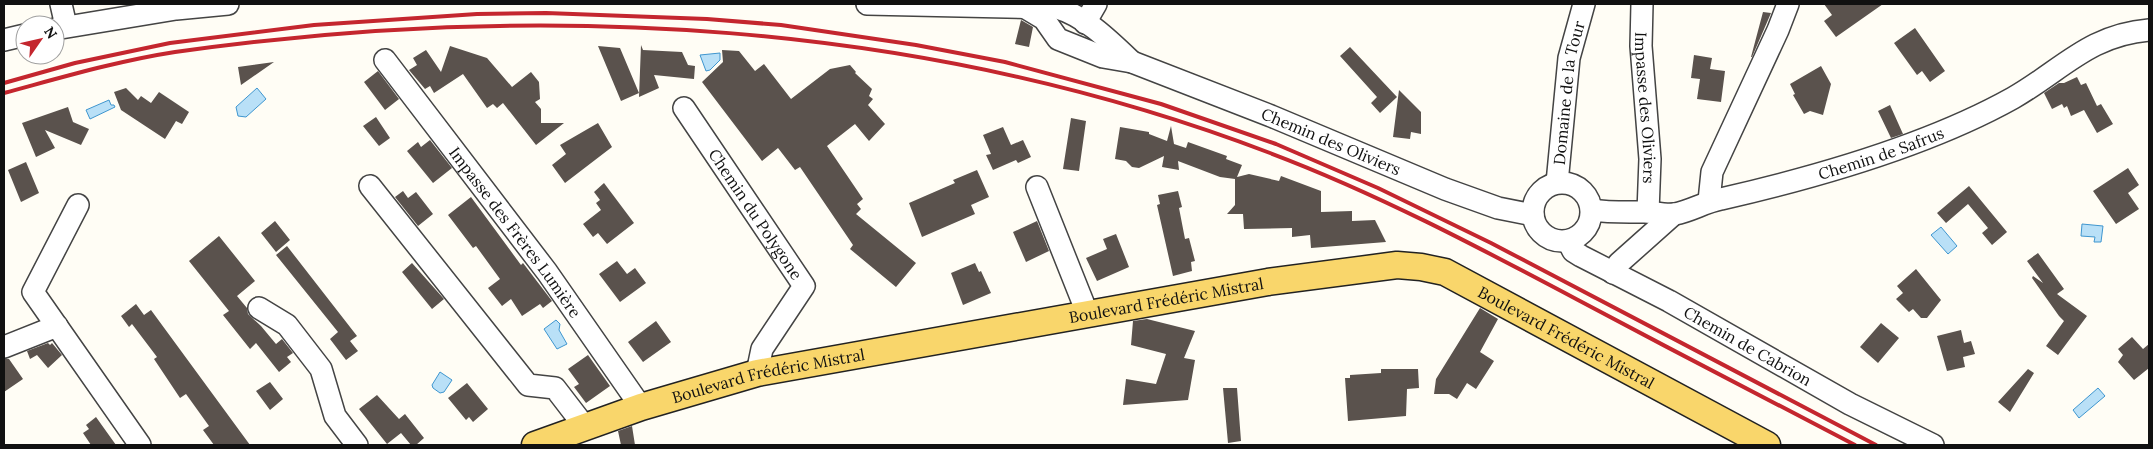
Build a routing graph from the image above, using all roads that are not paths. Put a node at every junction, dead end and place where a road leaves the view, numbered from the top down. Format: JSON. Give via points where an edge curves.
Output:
{"nodes":[{"id":1,"x":228,"y":4,"type":"edge"},
{"id":2,"x":868,"y":4,"type":"edge"},
{"id":3,"x":1096,"y":4,"type":"edge"},
{"id":4,"x":1584,"y":4,"type":"edge"},
{"id":5,"x":1642,"y":4,"type":"edge"},
{"id":6,"x":1788,"y":4,"type":"edge"},
{"id":7,"x":1024,"y":7,"type":"junction"},
{"id":8,"x":1085,"y":23,"type":"junction"},
{"id":9,"x":65,"y":26,"type":"edge"},
{"id":10,"x":2149,"y":30,"type":"edge"},
{"id":11,"x":385,"y":60,"type":"dead end"},
{"id":12,"x":1132,"y":62,"type":"junction"},
{"id":13,"x":684,"y":108,"type":"dead end"},
{"id":14,"x":1557,"y":183,"type":"junction"},
{"id":15,"x":370,"y":186,"type":"dead end"},
{"id":16,"x":1037,"y":187,"type":"dead end"},
{"id":17,"x":1709,"y":202,"type":"junction"},
{"id":18,"x":78,"y":206,"type":"dead end"},
{"id":19,"x":1592,"y":210,"type":"junction"},
{"id":20,"x":1648,"y":212,"type":"junction"},
{"id":21,"x":1674,"y":214,"type":"junction"},
{"id":22,"x":1533,"y":215,"type":"junction"},
{"id":23,"x":1568,"y":241,"type":"junction"},
{"id":24,"x":1613,"y":273,"type":"junction"},
{"id":25,"x":259,"y":308,"type":"dead end"},
{"id":26,"x":1088,"y":315,"type":"junction"},
{"id":27,"x":57,"y":326,"type":"junction"},
{"id":28,"x":4,"y":347,"type":"edge"},
{"id":29,"x":757,"y":373,"type":"junction"},
{"id":30,"x":641,"y":407,"type":"junction"},
{"id":31,"x":585,"y":427,"type":"junction"},
{"id":32,"x":140,"y":445,"type":"edge"},
{"id":33,"x":357,"y":445,"type":"edge"},
{"id":34,"x":535,"y":445,"type":"edge"},
{"id":35,"x":1767,"y":445,"type":"edge"},
{"id":36,"x":1933,"y":445,"type":"edge"}],
"edges":[{"from":1,"to":9,"type":"street"},
{"from":2,"to":7,"type":"street","name":"Chemin des Oliviers"},
{"from":3,"to":8,"type":"street"},
{"from":4,"to":14,"type":"street","name":"Domaine de la Tour","via":[[1568,58]]},
{"from":5,"to":20,"type":"street","name":"Impasse des Oliviers","via":[[1641,46],[1650,159]]},
{"from":6,"to":17,"type":"street","via":[[1712,172]]},
{"from":7,"to":8,"type":"street","name":"Chemin des Oliviers","via":[[1057,8],[1070,12]]},
{"from":7,"to":12,"type":"street","name":"Chemin des Oliviers","via":[[1044,19],[1058,39],[1103,57]]},
{"from":8,"to":12,"type":"street","name":"Chemin des Oliviers"},
{"from":10,"to":17,"type":"street","name":"Chemin de Safrus","via":[[2127,32],[2103,41],[2013,97],[1944,131],[1862,160]]},
{"from":11,"to":30,"type":"street","name":"Impasse des Frères Lumière","via":[[547,272]]},
{"from":12,"to":22,"type":"street","name":"Chemin des Oliviers","via":[[1446,189],[1498,208]]},
{"from":13,"to":29,"type":"street","name":"Chemin du Polygone","via":[[804,286],[762,349]]},
{"from":14,"to":19,"type":"street","via":[[1580,189]]},
{"from":14,"to":22,"type":"street","via":[[1539,194]]},
{"from":15,"to":31,"type":"street","via":[[528,385],[555,388]]},
{"from":16,"to":26,"type":"street"},
{"from":17,"to":21,"type":"street","name":"Chemin de Safrus"},
{"from":18,"to":27,"type":"street","via":[[33,292]]},
{"from":19,"to":20,"type":"street","name":"Chemin de Safrus"},
{"from":19,"to":23,"type":"street","via":[[1588,227]]},
{"from":20,"to":21,"type":"street","name":"Chemin de Safrus"},
{"from":21,"to":24,"type":"street","via":[[1618,263]]},
{"from":22,"to":23,"type":"street","via":[[1544,236]]},
{"from":23,"to":24,"type":"street","name":"Chemin de Cabrion","via":[[1573,251]]},
{"from":24,"to":36,"type":"street","name":"Chemin de Cabrion","via":[[1669,301],[1850,404]]},
{"from":25,"to":33,"type":"street","via":[[287,325],[321,369],[335,416]]},
{"from":26,"to":29,"type":"main road","name":"Boulevard Frédéric Mistral"},
{"from":26,"to":35,"type":"main road","name":"Boulevard Frédéric Mistral","via":[[1276,281],[1397,265],[1421,266],[1445,272]]},
{"from":27,"to":28,"type":"street"},
{"from":27,"to":32,"type":"street"},
{"from":29,"to":30,"type":"main road","name":"Boulevard Frédéric Mistral"},
{"from":30,"to":31,"type":"main road","name":"Boulevard Frédéric Mistral"},
{"from":31,"to":34,"type":"main road","name":"Boulevard Frédéric Mistral"}]}
